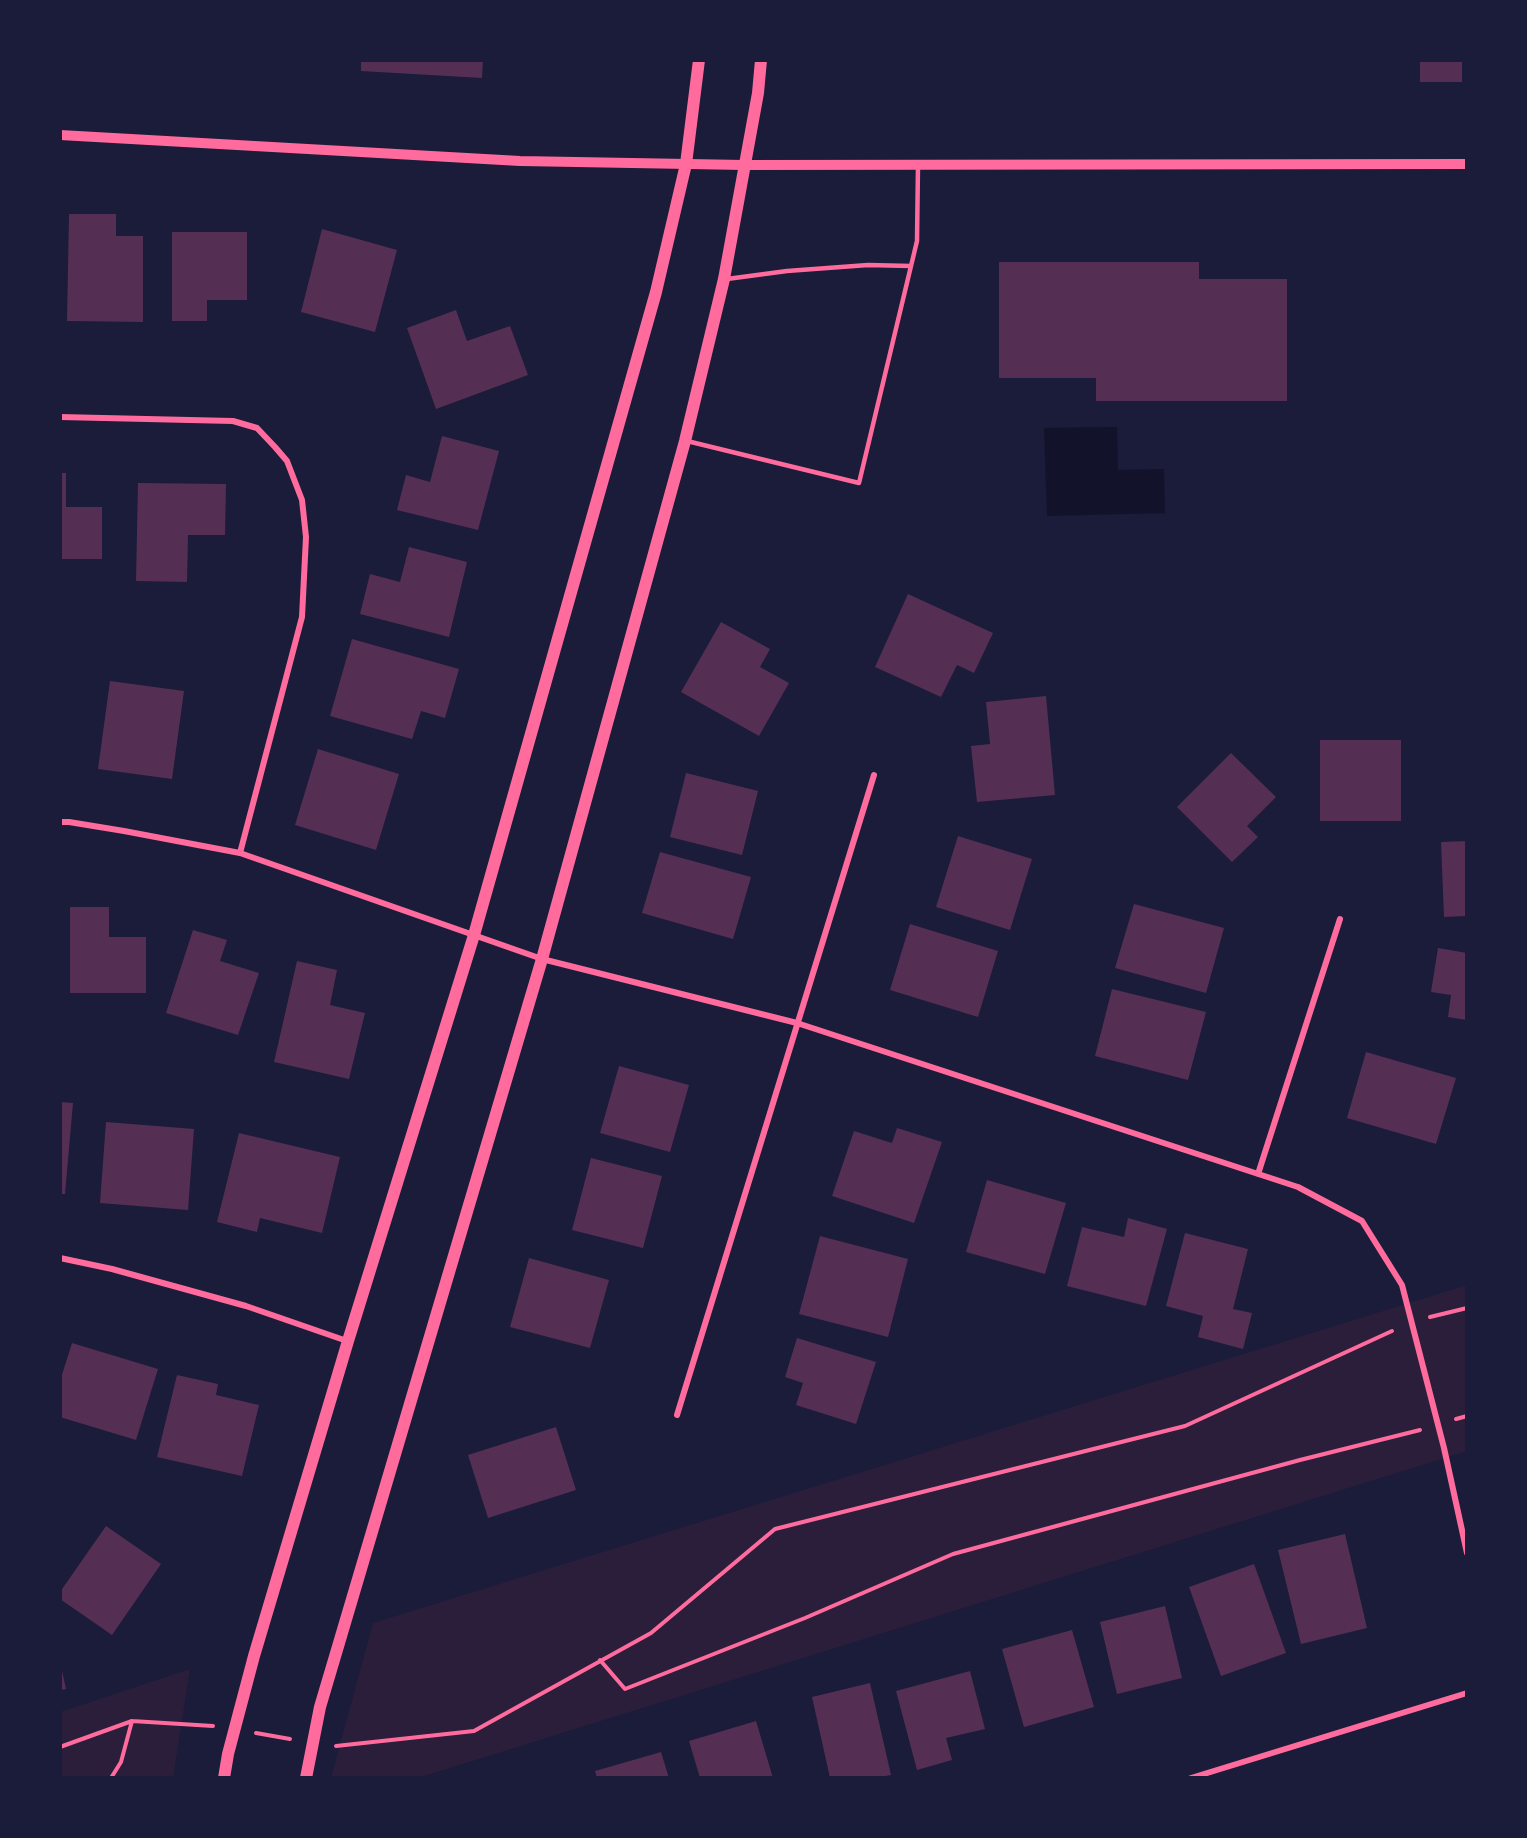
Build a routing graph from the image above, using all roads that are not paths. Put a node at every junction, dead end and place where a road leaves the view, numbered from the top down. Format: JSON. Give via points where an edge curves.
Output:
{"nodes":[{"id":1,"x":699,"y":60,"type":"edge"},
{"id":2,"x":761,"y":60,"type":"edge"},
{"id":3,"x":60,"y":135,"type":"edge"},
{"id":4,"x":686,"y":164,"type":"junction"},
{"id":5,"x":1467,"y":164,"type":"edge"},
{"id":6,"x":744,"y":165,"type":"junction"},
{"id":7,"x":918,"y":165,"type":"junction"},
{"id":8,"x":911,"y":266,"type":"junction"},
{"id":9,"x":724,"y":279,"type":"junction"},
{"id":10,"x":60,"y":417,"type":"edge"},
{"id":11,"x":685,"y":441,"type":"junction"},
{"id":12,"x":874,"y":775,"type":"dead end"},
{"id":13,"x":60,"y":822,"type":"edge"},
{"id":14,"x":240,"y":853,"type":"junction"},
{"id":15,"x":1340,"y":919,"type":"dead end"},
{"id":16,"x":474,"y":935,"type":"junction"},
{"id":17,"x":542,"y":959,"type":"junction"},
{"id":18,"x":797,"y":1023,"type":"junction"},
{"id":19,"x":1258,"y":1174,"type":"junction"},
{"id":20,"x":60,"y":1258,"type":"edge"},
{"id":21,"x":348,"y":1341,"type":"junction"},
{"id":22,"x":677,"y":1415,"type":"dead end"},
{"id":23,"x":1467,"y":1553,"type":"edge"},
{"id":24,"x":1467,"y":1693,"type":"edge"},
{"id":25,"x":224,"y":1778,"type":"edge"},
{"id":26,"x":306,"y":1778,"type":"edge"},
{"id":27,"x":1191,"y":1778,"type":"edge"}],
"edges":[{"from":1,"to":4,"type":"main road"},
{"from":2,"to":6,"type":"main road"},
{"from":3,"to":4,"type":"street","via":[[520,161]]},
{"from":4,"to":6,"type":"street"},
{"from":4,"to":16,"type":"main road","via":[[656,292]]},
{"from":5,"to":7,"type":"street"},
{"from":6,"to":7,"type":"street"},
{"from":6,"to":9,"type":"main road"},
{"from":7,"to":8,"type":"lane","via":[[917,242]]},
{"from":8,"to":9,"type":"lane","via":[[868,265]]},
{"from":8,"to":11,"type":"lane","via":[[859,483]]},
{"from":9,"to":11,"type":"main road"},
{"from":10,"to":14,"type":"street","via":[[233,421],[257,428],[287,461],[302,500],[306,537],[302,617]]},
{"from":11,"to":17,"type":"main road"},
{"from":12,"to":18,"type":"street"},
{"from":13,"to":14,"type":"street"},
{"from":14,"to":16,"type":"street"},
{"from":15,"to":19,"type":"street"},
{"from":16,"to":17,"type":"street"},
{"from":16,"to":21,"type":"main road"},
{"from":17,"to":18,"type":"street"},
{"from":17,"to":26,"type":"main road","via":[[320,1707]]},
{"from":18,"to":19,"type":"street"},
{"from":18,"to":22,"type":"street"},
{"from":19,"to":23,"type":"street","via":[[1298,1187],[1362,1221],[1402,1285]]},
{"from":20,"to":21,"type":"street","via":[[246,1306]]},
{"from":21,"to":25,"type":"main road","via":[[254,1656]]},
{"from":24,"to":27,"type":"street"}]}
